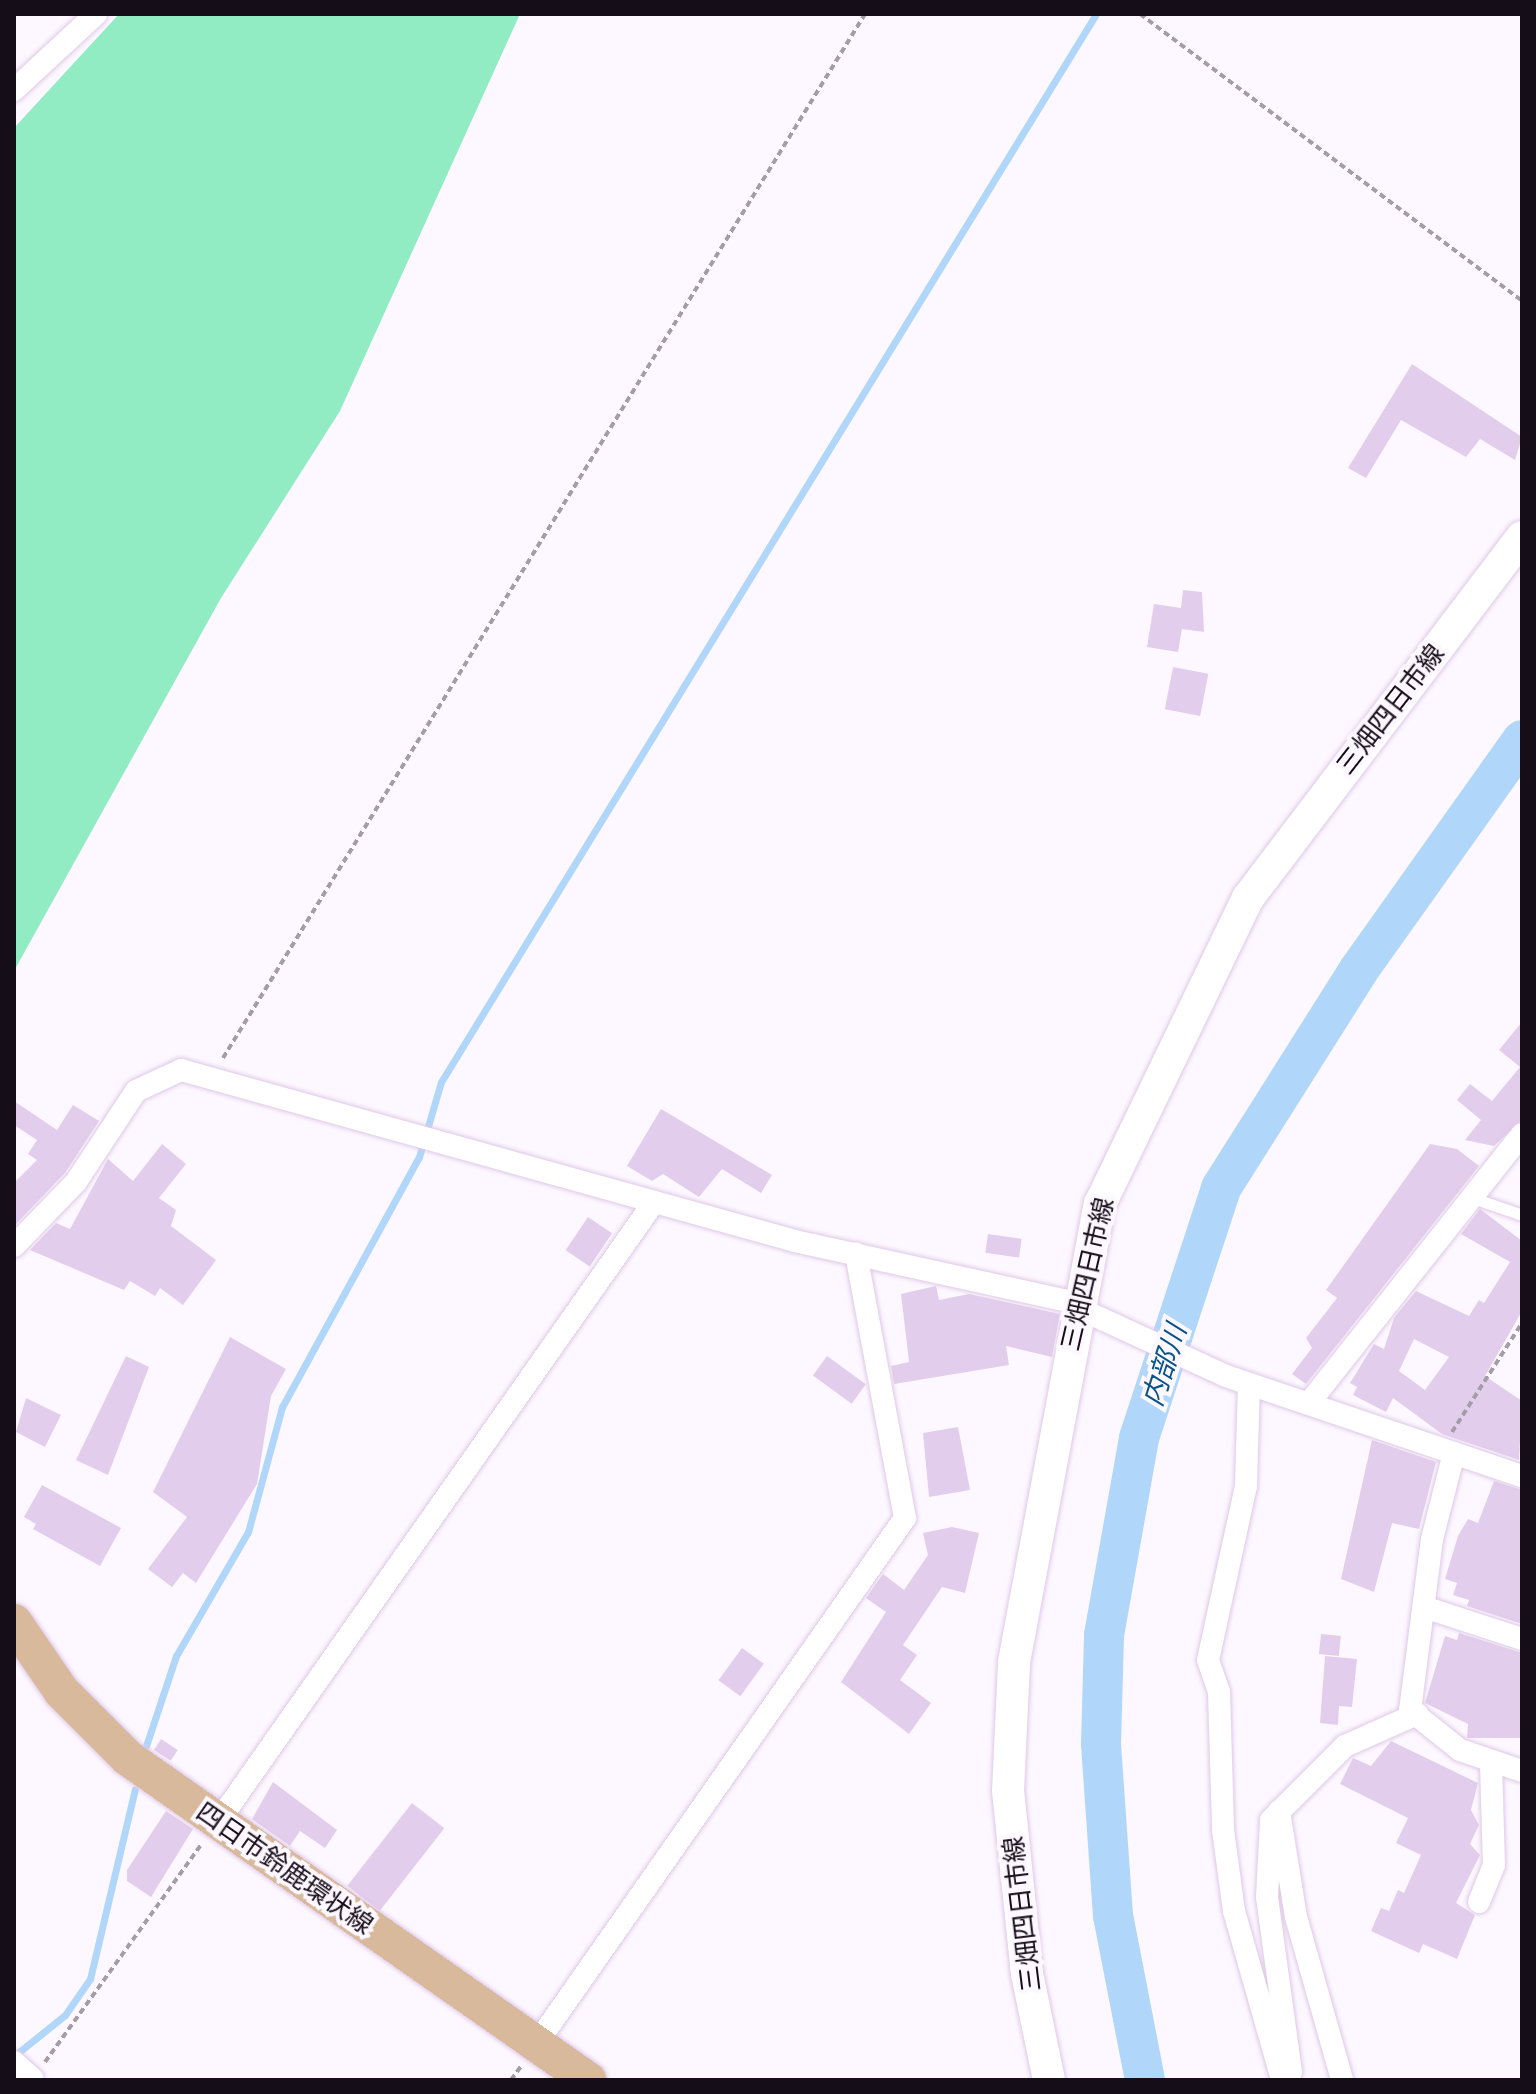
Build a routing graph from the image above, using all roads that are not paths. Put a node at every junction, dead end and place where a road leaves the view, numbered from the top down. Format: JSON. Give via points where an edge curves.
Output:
{"nodes":[{"id":1,"x":96,"y":14,"type":"edge"},
{"id":2,"x":14,"y":90,"type":"edge"},
{"id":3,"x":1522,"y":537,"type":"edge"},
{"id":4,"x":1522,"y":1134,"type":"edge"},
{"id":5,"x":1473,"y":1198,"type":"junction"},
{"id":6,"x":654,"y":1202,"type":"junction"},
{"id":7,"x":1522,"y":1215,"type":"edge"},
{"id":8,"x":14,"y":1246,"type":"edge"},
{"id":9,"x":856,"y":1253,"type":"junction"},
{"id":10,"x":1076,"y":1305,"type":"junction"},
{"id":11,"x":1249,"y":1384,"type":"junction"},
{"id":12,"x":1309,"y":1403,"type":"junction"},
{"id":13,"x":1448,"y":1451,"type":"junction"},
{"id":14,"x":1522,"y":1476,"type":"edge"},
{"id":15,"x":1424,"y":1607,"type":"junction"},
{"id":16,"x":14,"y":1622,"type":"edge"},
{"id":17,"x":1522,"y":1639,"type":"edge"},
{"id":18,"x":1417,"y":1714,"type":"junction"},
{"id":19,"x":1491,"y":1761,"type":"junction"},
{"id":20,"x":1522,"y":1771,"type":"edge"},
{"id":21,"x":1279,"y":1811,"type":"junction"},
{"id":22,"x":218,"y":1822,"type":"junction"},
{"id":23,"x":1479,"y":1902,"type":"dead end"},
{"id":24,"x":537,"y":2043,"type":"junction"},
{"id":25,"x":588,"y":2080,"type":"edge"},
{"id":26,"x":1049,"y":2080,"type":"edge"},
{"id":27,"x":1282,"y":2080,"type":"edge"},
{"id":28,"x":1292,"y":2080,"type":"edge"},
{"id":29,"x":1342,"y":2080,"type":"edge"}],
"edges":[{"from":1,"to":2,"type":"street"},
{"from":3,"to":10,"type":"main road","name":"三畑四日市線","via":[[1248,898],[1116,1164]]},
{"from":4,"to":5,"type":"street"},
{"from":5,"to":7,"type":"lane"},
{"from":5,"to":12,"type":"street"},
{"from":6,"to":8,"type":"street","via":[[212,1076],[168,1071],[143,1084],[76,1182]]},
{"from":6,"to":9,"type":"street"},
{"from":6,"to":22,"type":"street"},
{"from":9,"to":10,"type":"street"},
{"from":9,"to":24,"type":"street","via":[[905,1518]]},
{"from":10,"to":11,"type":"street"},
{"from":10,"to":26,"type":"main road","name":"三畑四日市線","via":[[1014,1662],[1008,1791],[1027,1974]]},
{"from":11,"to":12,"type":"street"},
{"from":11,"to":27,"type":"street","via":[[1246,1486],[1208,1660],[1219,1692],[1223,1830],[1234,1911]]},
{"from":12,"to":13,"type":"street"},
{"from":13,"to":14,"type":"street"},
{"from":13,"to":15,"type":"street"},
{"from":15,"to":17,"type":"street"},
{"from":15,"to":18,"type":"street","via":[[1410,1710]]},
{"from":16,"to":22,"type":"main road","name":"四日市鈴鹿環状線","via":[[62,1692],[105,1737]]},
{"from":18,"to":19,"type":"street","via":[[1460,1750]]},
{"from":18,"to":21,"type":"street","via":[[1345,1746]]},
{"from":19,"to":20,"type":"street"},
{"from":19,"to":23,"type":"street","via":[[1494,1865]]},
{"from":21,"to":28,"type":"street","via":[[1271,1820],[1267,1897]]},
{"from":21,"to":29,"type":"street","via":[[1296,1917]]},
{"from":22,"to":24,"type":"main road","name":"四日市鈴鹿環状線"},
{"from":24,"to":25,"type":"main road","name":"四日市鈴鹿環状線"}]}
